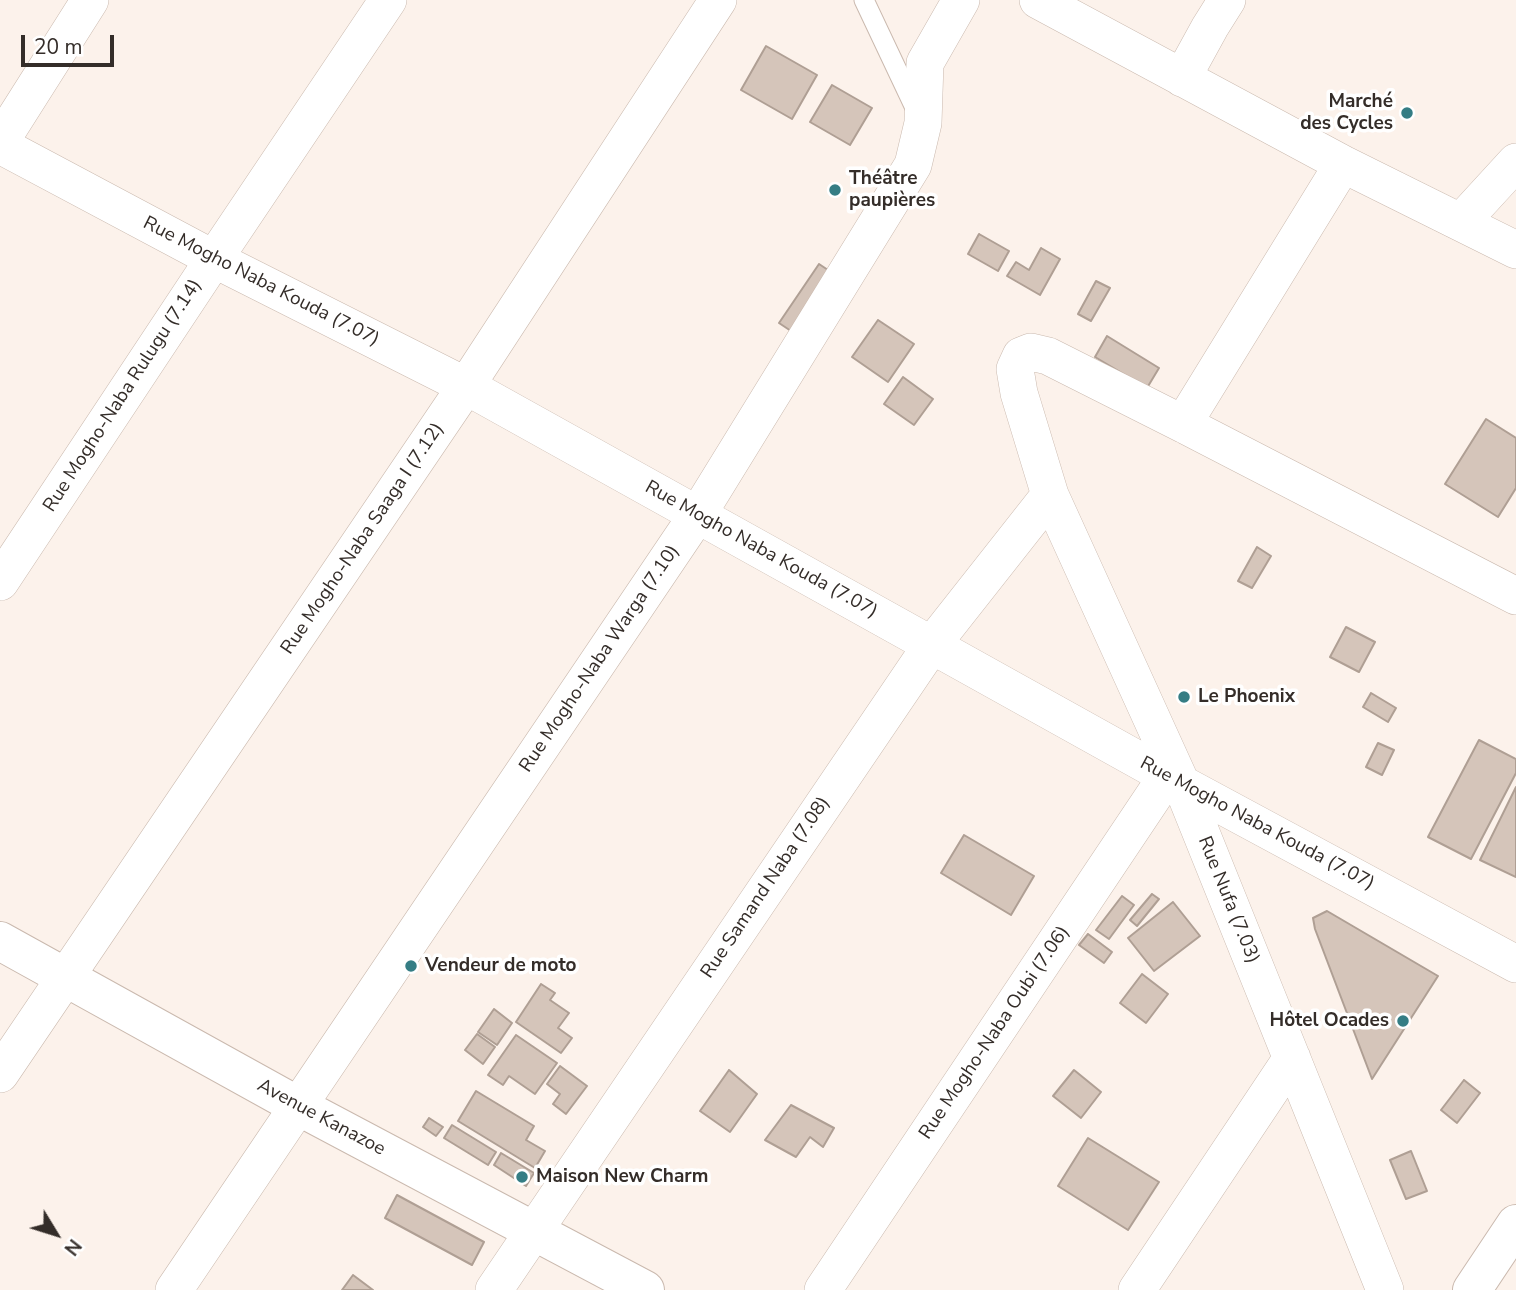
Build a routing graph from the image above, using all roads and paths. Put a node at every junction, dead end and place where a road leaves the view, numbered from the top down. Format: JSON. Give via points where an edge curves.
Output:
{"nodes":[{"id":1,"x":90,"y":0,"type":"edge"},
{"id":2,"x":388,"y":0,"type":"edge"},
{"id":3,"x":718,"y":0,"type":"edge"},
{"id":4,"x":864,"y":0,"type":"edge"},
{"id":5,"x":961,"y":0,"type":"edge"},
{"id":6,"x":1038,"y":0,"type":"edge"},
{"id":7,"x":1227,"y":0,"type":"edge"},
{"id":8,"x":1182,"y":78,"type":"junction"},
{"id":9,"x":923,"y":123,"type":"junction"},
{"id":10,"x":0,"y":144,"type":"edge"},
{"id":11,"x":1516,"y":162,"type":"edge"},
{"id":12,"x":1343,"y":164,"type":"junction"},
{"id":13,"x":1461,"y":222,"type":"junction"},
{"id":14,"x":1516,"y":250,"type":"edge"},
{"id":15,"x":214,"y":259,"type":"junction"},
{"id":16,"x":467,"y":386,"type":"junction"},
{"id":17,"x":1183,"y":424,"type":"junction"},
{"id":18,"x":1050,"y":495,"type":"junction"},
{"id":19,"x":698,"y":514,"type":"junction"},
{"id":20,"x":0,"y":582,"type":"edge"},
{"id":21,"x":1516,"y":596,"type":"edge"},
{"id":22,"x":931,"y":646,"type":"junction"},
{"id":23,"x":1174,"y":779,"type":"junction"},
{"id":24,"x":0,"y":941,"type":"edge"},
{"id":25,"x":1516,"y":964,"type":"edge"},
{"id":26,"x":65,"y":977,"type":"junction"},
{"id":27,"x":1292,"y":1058,"type":"junction"},
{"id":28,"x":0,"y":1073,"type":"edge"},
{"id":29,"x":298,"y":1106,"type":"junction"},
{"id":30,"x":1516,"y":1224,"type":"edge"},
{"id":31,"x":534,"y":1230,"type":"junction"},
{"id":32,"x":174,"y":1290,"type":"edge"},
{"id":33,"x":494,"y":1290,"type":"edge"},
{"id":34,"x":645,"y":1290,"type":"edge"},
{"id":35,"x":823,"y":1290,"type":"edge"},
{"id":36,"x":1137,"y":1290,"type":"edge"},
{"id":37,"x":1385,"y":1290,"type":"edge"},
{"id":38,"x":1472,"y":1290,"type":"edge"}],
"edges":[{"from":1,"to":10,"type":"street"},
{"from":2,"to":15,"type":"street","name":"Rue Mogho-Naba Rulugu (7.14)"},
{"from":3,"to":16,"type":"street","name":"Rue Mogho-Naba Saaga I (7.12)"},
{"from":4,"to":9,"type":"lane"},
{"from":5,"to":9,"type":"street","name":"Rue Mogho-Naba Warga (7.10)","via":[[925,63]]},
{"from":6,"to":8,"type":"street"},
{"from":7,"to":8,"type":"street"},
{"from":8,"to":12,"type":"street"},
{"from":9,"to":19,"type":"street","name":"Rue Mogho-Naba Warga (7.10)","via":[[913,166]]},
{"from":10,"to":15,"type":"street","name":"Rue Mogho Naba Kouda (7.07)"},
{"from":11,"to":13,"type":"street"},
{"from":12,"to":13,"type":"street"},
{"from":12,"to":17,"type":"street"},
{"from":13,"to":14,"type":"street"},
{"from":15,"to":16,"type":"street","name":"Rue Mogho Naba Kouda (7.07)"},
{"from":15,"to":20,"type":"street","name":"Rue Mogho-Naba Rulugu (7.14)"},
{"from":16,"to":19,"type":"street","name":"Rue Mogho Naba Kouda (7.07)"},
{"from":16,"to":26,"type":"street","name":"Rue Mogho-Naba Saaga I (7.12)"},
{"from":17,"to":18,"type":"street","name":"Rue Nufa (7.03)","via":[[1048,356],[1031,352],[1021,356],[1015,369],[1019,393]]},
{"from":17,"to":21,"type":"street"},
{"from":18,"to":22,"type":"street","name":"Rue Samand Naba (7.08)"},
{"from":18,"to":23,"type":"street","name":"Rue Nufa (7.03)"},
{"from":19,"to":22,"type":"street","name":"Rue Mogho Naba Kouda (7.07)"},
{"from":19,"to":29,"type":"street","name":"Rue Mogho-Naba Warga (7.10)"},
{"from":22,"to":23,"type":"street","name":"Rue Mogho Naba Kouda (7.07)"},
{"from":22,"to":31,"type":"street","name":"Rue Samand Naba (7.08)"},
{"from":23,"to":25,"type":"street","name":"Rue Mogho Naba Kouda (7.07)"},
{"from":23,"to":27,"type":"street","name":"Rue Nufa (7.03)"},
{"from":23,"to":35,"type":"street","name":"Rue Mogho-Naba Oubi (7.06)"},
{"from":24,"to":26,"type":"street","name":"Avenue Kanazoe"},
{"from":26,"to":28,"type":"street","name":"Rue Mogho-Naba Saaga I (7.12)"},
{"from":26,"to":29,"type":"street","name":"Avenue Kanazoe"},
{"from":27,"to":36,"type":"street"},
{"from":27,"to":37,"type":"street","name":"Rue Nufa (7.03)"},
{"from":29,"to":31,"type":"street","name":"Avenue Kanazoe"},
{"from":29,"to":32,"type":"street","name":"Rue Mogho-Naba Warga (7.10)"},
{"from":30,"to":38,"type":"street"},
{"from":31,"to":33,"type":"street","name":"Rue Samand Naba (7.08)"},
{"from":31,"to":34,"type":"street","name":"Avenue Kanazoe"}]}
